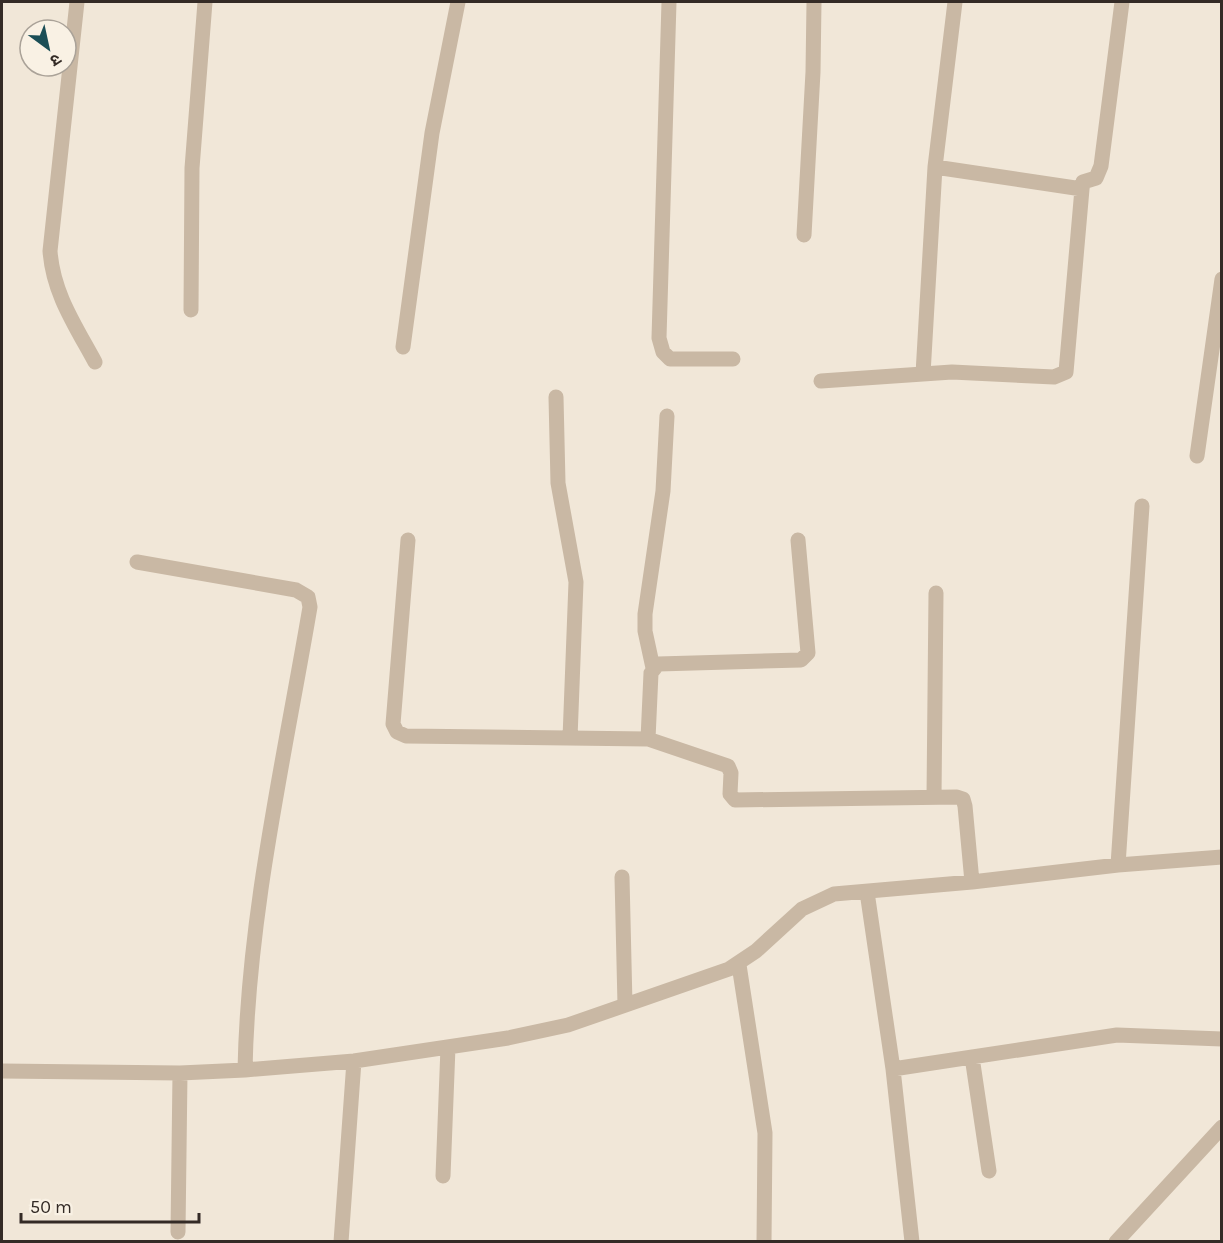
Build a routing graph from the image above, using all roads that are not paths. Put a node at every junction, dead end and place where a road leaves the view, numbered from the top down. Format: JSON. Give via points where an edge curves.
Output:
{"nodes":[{"id":1,"x":76,"y":2,"type":"edge"},
{"id":2,"x":205,"y":2,"type":"edge"},
{"id":3,"x":458,"y":2,"type":"edge"},
{"id":4,"x":669,"y":2,"type":"edge"},
{"id":5,"x":814,"y":2,"type":"edge"},
{"id":6,"x":955,"y":2,"type":"edge"},
{"id":7,"x":1122,"y":2,"type":"edge"},
{"id":8,"x":935,"y":167,"type":"junction"},
{"id":9,"x":1082,"y":189,"type":"junction"},
{"id":10,"x":804,"y":235,"type":"dead end"},
{"id":11,"x":1221,"y":279,"type":"edge"},
{"id":12,"x":191,"y":310,"type":"dead end"},
{"id":13,"x":403,"y":347,"type":"dead end"},
{"id":14,"x":733,"y":359,"type":"dead end"},
{"id":15,"x":95,"y":362,"type":"dead end"},
{"id":16,"x":923,"y":374,"type":"junction"},
{"id":17,"x":820,"y":381,"type":"dead end"},
{"id":18,"x":556,"y":397,"type":"dead end"},
{"id":19,"x":667,"y":416,"type":"dead end"},
{"id":20,"x":1197,"y":456,"type":"dead end"},
{"id":21,"x":1142,"y":506,"type":"dead end"},
{"id":22,"x":408,"y":540,"type":"dead end"},
{"id":23,"x":798,"y":540,"type":"dead end"},
{"id":24,"x":137,"y":562,"type":"dead end"},
{"id":25,"x":936,"y":593,"type":"dead end"},
{"id":26,"x":653,"y":668,"type":"junction"},
{"id":27,"x":570,"y":738,"type":"junction"},
{"id":28,"x":648,"y":739,"type":"junction"},
{"id":29,"x":934,"y":797,"type":"junction"},
{"id":30,"x":1221,"y":857,"type":"edge"},
{"id":31,"x":1118,"y":865,"type":"junction"},
{"id":32,"x":622,"y":877,"type":"dead end"},
{"id":33,"x":972,"y":882,"type":"junction"},
{"id":34,"x":867,"y":891,"type":"junction"},
{"id":35,"x":739,"y":965,"type":"junction"},
{"id":36,"x":625,"y":1005,"type":"junction"},
{"id":37,"x":1221,"y":1039,"type":"edge"},
{"id":38,"x":448,"y":1047,"type":"junction"},
{"id":39,"x":972,"y":1057,"type":"junction"},
{"id":40,"x":354,"y":1061,"type":"junction"},
{"id":41,"x":893,"y":1069,"type":"junction"},
{"id":42,"x":245,"y":1070,"type":"junction"},
{"id":43,"x":2,"y":1071,"type":"edge"},
{"id":44,"x":180,"y":1073,"type":"junction"},
{"id":45,"x":1221,"y":1127,"type":"edge"},
{"id":46,"x":989,"y":1170,"type":"dead end"},
{"id":47,"x":443,"y":1176,"type":"dead end"},
{"id":48,"x":178,"y":1232,"type":"dead end"},
{"id":49,"x":340,"y":1242,"type":"edge"},
{"id":50,"x":764,"y":1242,"type":"edge"},
{"id":51,"x":912,"y":1242,"type":"edge"},
{"id":52,"x":1116,"y":1242,"type":"edge"}],
"edges":[{"from":1,"to":15,"type":"street","via":[[50,251],[58,293]]},
{"from":2,"to":12,"type":"street","via":[[192,168]]},
{"from":3,"to":13,"type":"street","via":[[432,133]]},
{"from":4,"to":14,"type":"street","via":[[659,338],[670,359]]},
{"from":5,"to":10,"type":"street"},
{"from":6,"to":8,"type":"street"},
{"from":7,"to":9,"type":"street","via":[[1101,166],[1096,178],[1086,179]]},
{"from":8,"to":9,"type":"street"},
{"from":8,"to":16,"type":"street"},
{"from":9,"to":16,"type":"street","via":[[1066,372],[1054,377]]},
{"from":11,"to":20,"type":"street"},
{"from":16,"to":17,"type":"street"},
{"from":18,"to":27,"type":"street","via":[[558,483],[576,582]]},
{"from":19,"to":26,"type":"street","via":[[663,491],[645,614]]},
{"from":21,"to":31,"type":"street"},
{"from":22,"to":27,"type":"street","via":[[393,723],[397,732],[406,736]]},
{"from":23,"to":26,"type":"street","via":[[806,657],[658,664]]},
{"from":24,"to":42,"type":"street","via":[[296,590],[308,597],[310,607],[263,885],[246,1015]]},
{"from":25,"to":29,"type":"street"},
{"from":26,"to":28,"type":"street"},
{"from":27,"to":28,"type":"street"},
{"from":28,"to":29,"type":"street","via":[[728,766],[730,794],[735,800]]},
{"from":29,"to":33,"type":"street","via":[[963,799]]},
{"from":30,"to":31,"type":"street"},
{"from":31,"to":33,"type":"street"},
{"from":32,"to":36,"type":"street"},
{"from":33,"to":34,"type":"street"},
{"from":34,"to":35,"type":"street","via":[[834,894],[814,902]]},
{"from":34,"to":41,"type":"street"},
{"from":35,"to":36,"type":"street"},
{"from":35,"to":50,"type":"street","via":[[765,1133]]},
{"from":36,"to":38,"type":"street","via":[[542,1032]]},
{"from":37,"to":39,"type":"street","via":[[1117,1035]]},
{"from":38,"to":40,"type":"street"},
{"from":38,"to":47,"type":"street"},
{"from":39,"to":41,"type":"street"},
{"from":39,"to":46,"type":"street"},
{"from":40,"to":42,"type":"street"},
{"from":40,"to":49,"type":"street"},
{"from":41,"to":51,"type":"street"},
{"from":42,"to":44,"type":"street"},
{"from":43,"to":44,"type":"street"},
{"from":44,"to":48,"type":"street"},
{"from":45,"to":52,"type":"street"}]}
